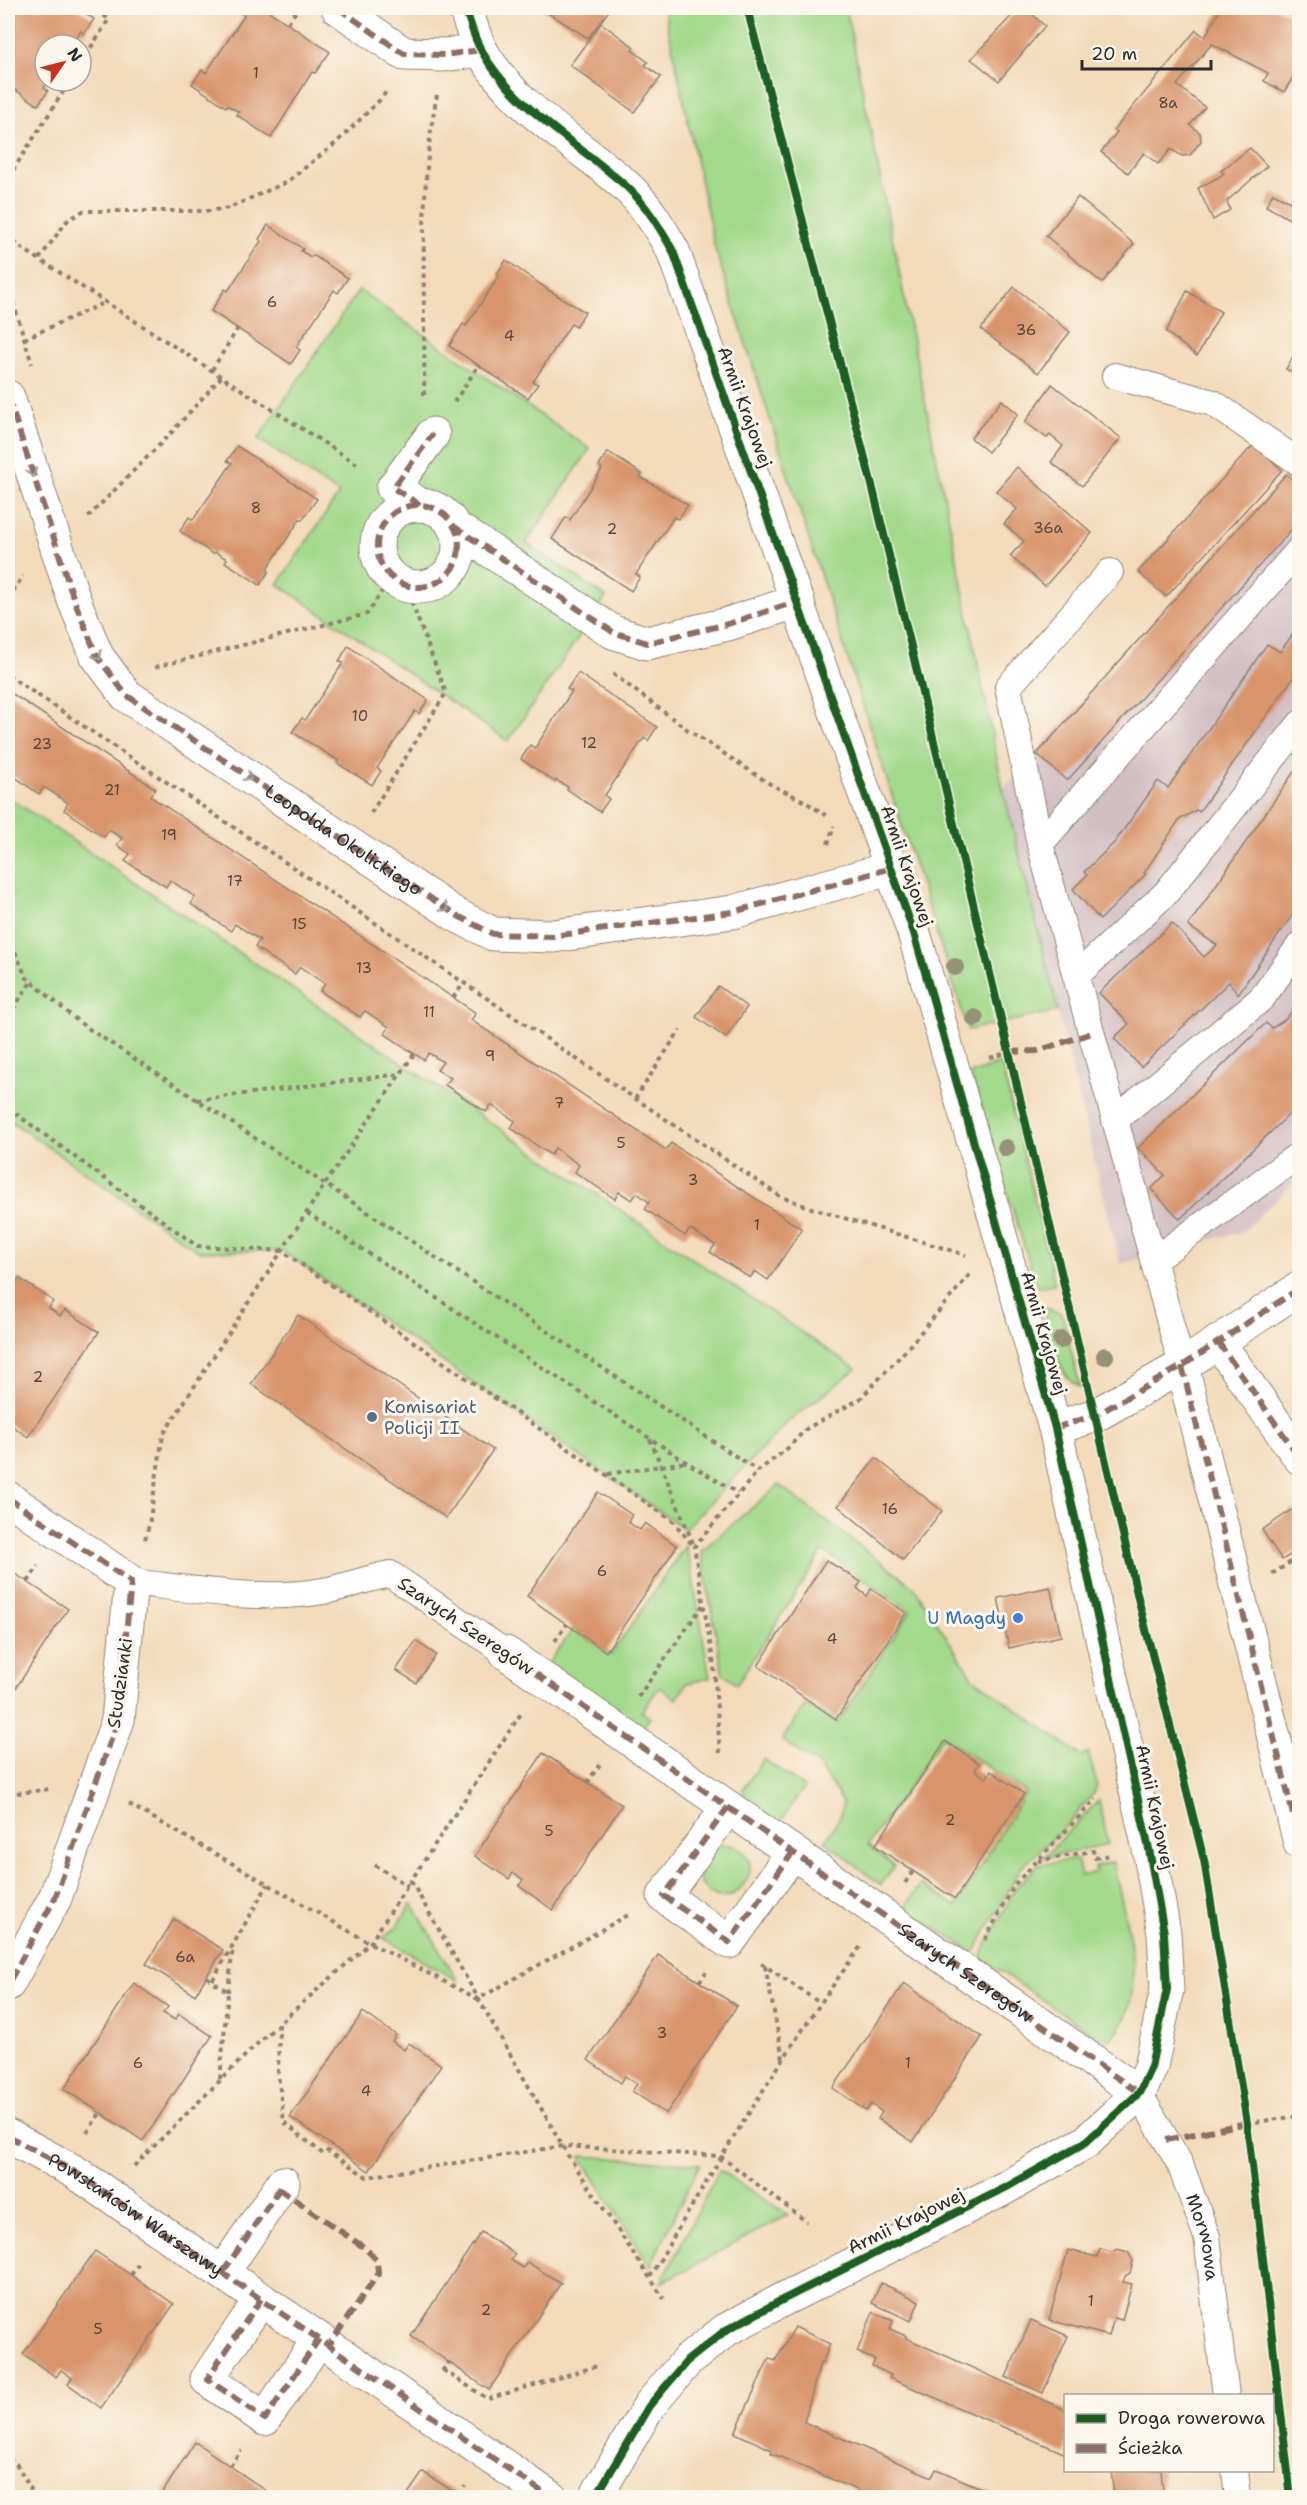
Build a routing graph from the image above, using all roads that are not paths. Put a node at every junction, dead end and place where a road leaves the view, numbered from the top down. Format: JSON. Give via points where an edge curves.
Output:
{"nodes":[{"id":1,"x":338,"y":8,"type":"edge"},
{"id":2,"x":465,"y":8,"type":"edge"},
{"id":3,"x":481,"y":50,"type":"junction"},
{"id":4,"x":1115,"y":376,"type":"dead end"},
{"id":5,"x":8,"y":397,"type":"edge"},
{"id":6,"x":428,"y":441,"type":"road end"},
{"id":7,"x":1299,"y":463,"type":"edge"},
{"id":8,"x":420,"y":505,"type":"junction"},
{"id":9,"x":453,"y":525,"type":"junction"},
{"id":10,"x":1299,"y":549,"type":"edge"},
{"id":11,"x":1110,"y":572,"type":"dead end"},
{"id":12,"x":798,"y":601,"type":"junction"},
{"id":13,"x":1299,"y":724,"type":"edge"},
{"id":14,"x":1040,"y":844,"type":"junction"},
{"id":15,"x":892,"y":868,"type":"junction"},
{"id":16,"x":1299,"y":945,"type":"edge"},
{"id":17,"x":1076,"y":976,"type":"junction"},
{"id":18,"x":1115,"y":1120,"type":"junction"},
{"id":19,"x":1299,"y":1154,"type":"edge"},
{"id":20,"x":1154,"y":1260,"type":"junction"},
{"id":21,"x":1299,"y":1287,"type":"edge"},
{"id":22,"x":1218,"y":1342,"type":"junction"},
{"id":23,"x":1182,"y":1366,"type":"junction"},
{"id":24,"x":1055,"y":1428,"type":"junction"},
{"id":25,"x":1299,"y":1458,"type":"edge"},
{"id":26,"x":8,"y":1498,"type":"edge"},
{"id":27,"x":131,"y":1582,"type":"junction"},
{"id":28,"x":506,"y":1653,"type":"joint"},
{"id":29,"x":726,"y":1806,"type":"junction"},
{"id":30,"x":1299,"y":1843,"type":"edge"},
{"id":31,"x":793,"y":1852,"type":"junction"},
{"id":32,"x":8,"y":1984,"type":"edge"},
{"id":33,"x":1139,"y":2093,"type":"junction"},
{"id":34,"x":8,"y":2136,"type":"edge"},
{"id":35,"x":283,"y":2183,"type":"dead end"},
{"id":36,"x":223,"y":2272,"type":"junction"},
{"id":37,"x":261,"y":2299,"type":"junction"},
{"id":38,"x":319,"y":2339,"type":"junction"},
{"id":39,"x":1226,"y":2394,"type":"edge"},
{"id":40,"x":1235,"y":2472,"type":"edge"},
{"id":41,"x":551,"y":2498,"type":"edge"},
{"id":42,"x":595,"y":2498,"type":"edge"},
{"id":43,"x":1238,"y":2498,"type":"edge"}],
"edges":[{"from":1,"to":3,"type":"street","via":[[404,54],[444,55]]},
{"from":2,"to":3,"type":"street","name":"Armii Krajowej"},
{"from":3,"to":12,"type":"street","name":"Armii Krajowej","via":[[506,84],[531,108],[628,189],[652,216],[674,251]]},
{"from":4,"to":7,"type":"lane","via":[[1213,403]]},
{"from":5,"to":15,"type":"street","name":"Leopolda Okulickiego","one_way":true,"via":[[74,600],[97,656],[126,695],[456,915],[493,934],[553,936],[733,912]]},
{"from":6,"to":8,"type":"street","via":[[393,488]]},
{"from":8,"to":9,"type":"street","via":[[433,508]]},
{"from":8,"to":9,"type":"street","via":[[396,512],[379,533],[379,559],[398,581],[421,588],[447,576],[459,552],[459,538]]},
{"from":9,"to":12,"type":"street","via":[[613,632],[647,643],[728,624]]},
{"from":10,"to":14,"type":"lane"},
{"from":11,"to":14,"type":"lane","via":[[1008,687]]},
{"from":12,"to":15,"type":"street","name":"Armii Krajowej"},
{"from":13,"to":17,"type":"lane","via":[[1166,893]]},
{"from":14,"to":17,"type":"lane"},
{"from":15,"to":24,"type":"street","name":"Armii Krajowej"},
{"from":16,"to":18,"type":"lane","via":[[1262,998]]},
{"from":17,"to":18,"type":"lane"},
{"from":18,"to":20,"type":"lane"},
{"from":19,"to":20,"type":"lane"},
{"from":20,"to":23,"type":"lane"},
{"from":21,"to":22,"type":"street"},
{"from":22,"to":23,"type":"street"},
{"from":22,"to":25,"type":"street"},
{"from":23,"to":24,"type":"street","via":[[1096,1415]]},
{"from":23,"to":30,"type":"street"},
{"from":24,"to":33,"type":"street","name":"Armii Krajowej","via":[[1149,1849],[1164,1933],[1167,1989],[1151,2067]]},
{"from":26,"to":27,"type":"street"},
{"from":27,"to":28,"type":"lane","name":"Szarych Szeregów","via":[[250,1595],[324,1591],[390,1574]]},
{"from":27,"to":32,"type":"street","name":"Studzianki","via":[[118,1720],[55,1898]]},
{"from":28,"to":29,"type":"street","name":"Szarych Szeregów"},
{"from":29,"to":31,"type":"street","name":"Szarych Szeregów"},
{"from":29,"to":31,"type":"street","via":[[664,1896],[729,1942]]},
{"from":31,"to":33,"type":"street","name":"Szarych Szeregów"},
{"from":33,"to":39,"type":"lane","name":"Morwowa","via":[[1180,2164],[1207,2237]]},
{"from":33,"to":42,"type":"street","name":"Armii Krajowej","via":[[1086,2142],[1005,2188],[726,2330],[687,2361],[649,2406]]},
{"from":34,"to":36,"type":"street","name":"Powstańców Warszawy","via":[[42,2152]]},
{"from":35,"to":36,"type":"street"},
{"from":36,"to":37,"type":"street","name":"Powstańców Warszawy"},
{"from":37,"to":38,"type":"street","name":"Powstańców Warszawy"},
{"from":37,"to":38,"type":"street","via":[[207,2379],[265,2419]]},
{"from":38,"to":41,"type":"street","name":"Powstańców Warszawy"},
{"from":40,"to":43,"type":"lane"}]}
